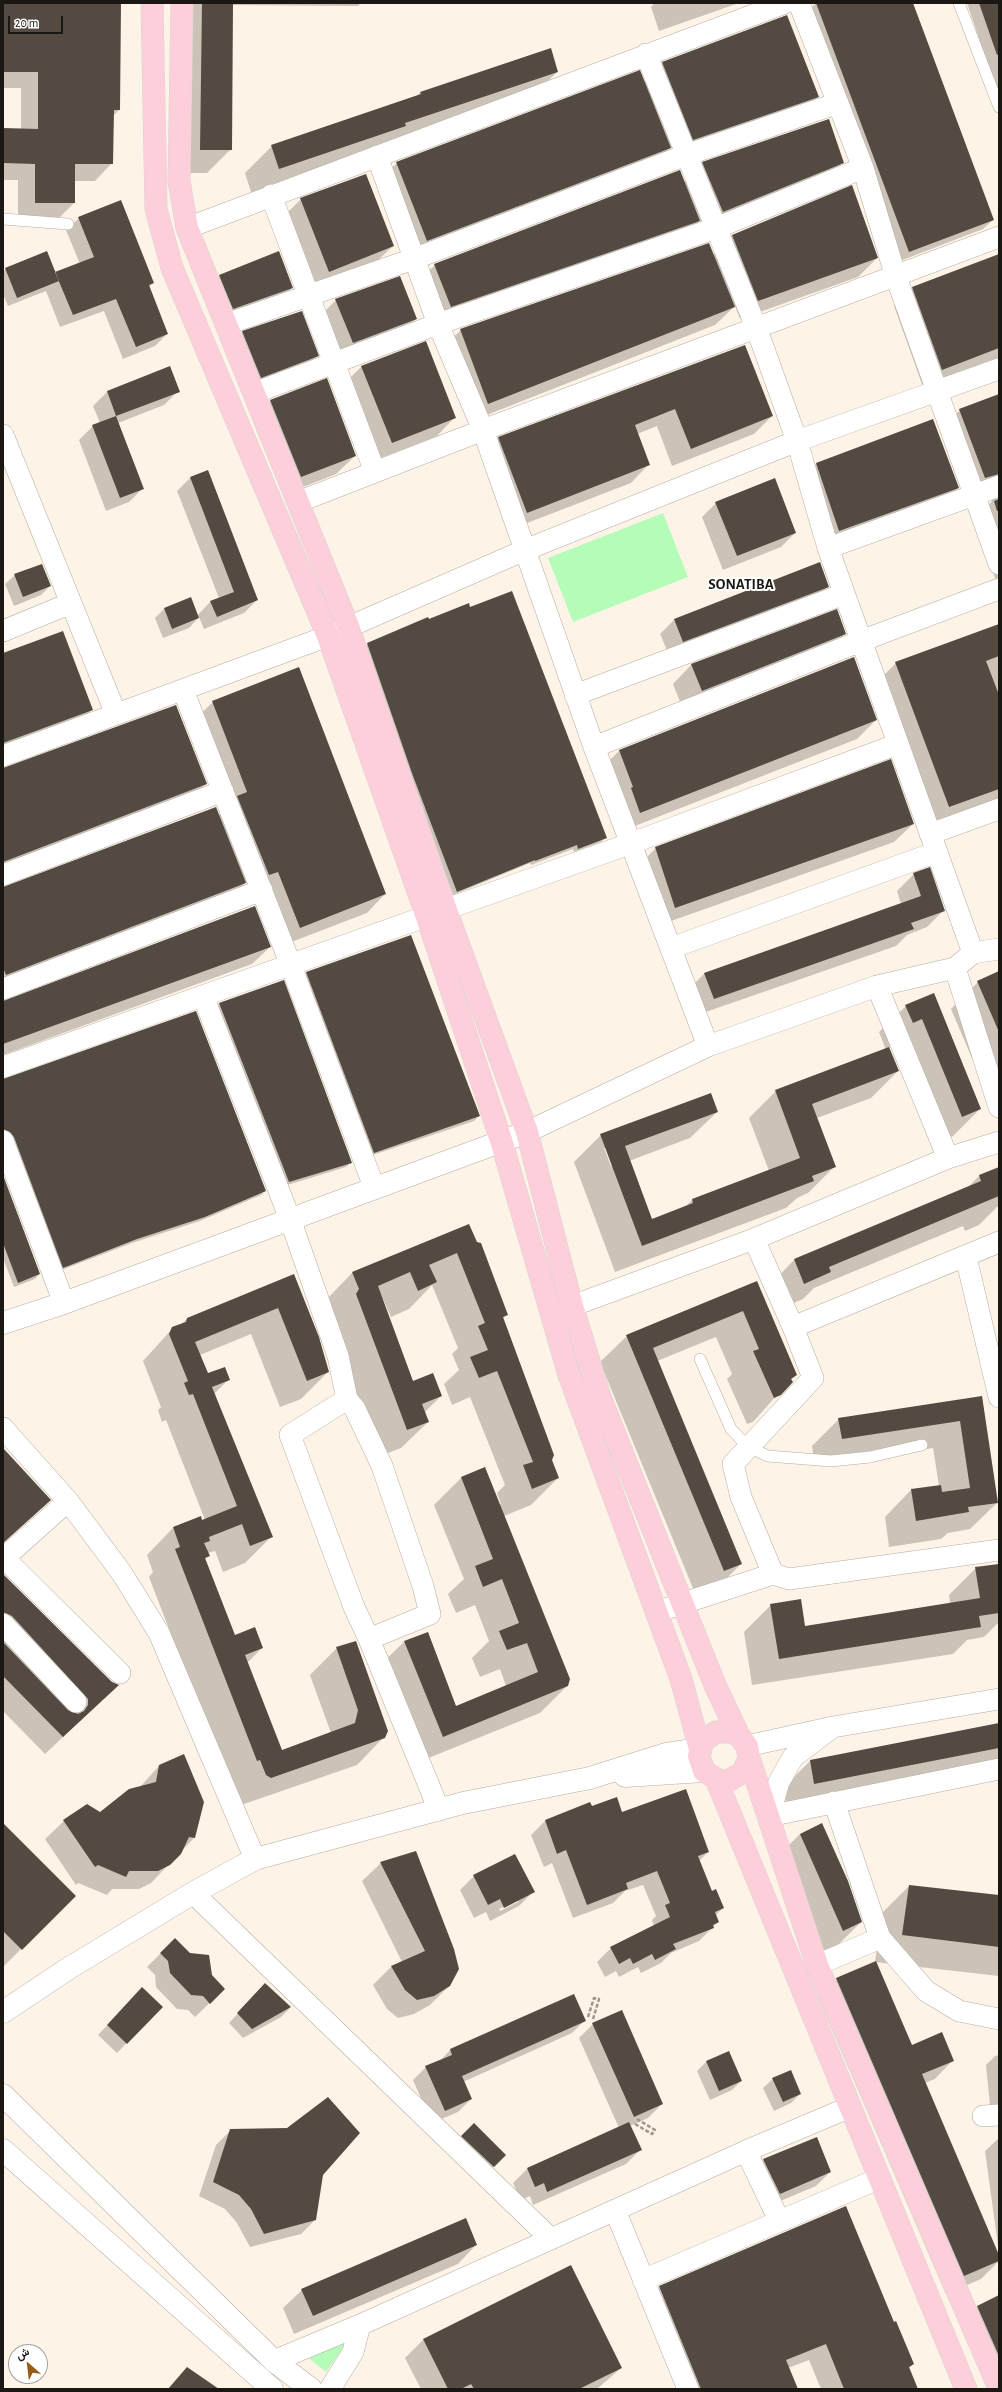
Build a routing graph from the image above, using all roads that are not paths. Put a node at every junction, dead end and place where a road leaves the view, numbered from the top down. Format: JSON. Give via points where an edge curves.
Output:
{"nodes":[{"id":1,"x":152,"y":3,"type":"edge"},
{"id":2,"x":182,"y":3,"type":"edge"},
{"id":3,"x":785,"y":3,"type":"edge"},
{"id":4,"x":799,"y":3,"type":"edge"},
{"id":5,"x":959,"y":3,"type":"edge"},
{"id":6,"x":646,"y":54,"type":"junction"},
{"id":7,"x":838,"y":102,"type":"junction"},
{"id":8,"x":999,"y":108,"type":"edge"},
{"id":9,"x":686,"y":155,"type":"junction"},
{"id":10,"x":377,"y":156,"type":"junction"},
{"id":11,"x":863,"y":168,"type":"junction"},
{"id":12,"x":271,"y":195,"type":"junction"},
{"id":13,"x":3,"y":219,"type":"edge"},
{"id":14,"x":68,"y":224,"type":"dead end"},
{"id":15,"x":187,"y":228,"type":"junction"},
{"id":16,"x":716,"y":228,"type":"junction"},
{"id":17,"x":999,"y":237,"type":"edge"},
{"id":18,"x":416,"y":258,"type":"junction"},
{"id":19,"x":896,"y":277,"type":"junction"},
{"id":20,"x":309,"y":295,"type":"junction"},
{"id":21,"x":227,"y":324,"type":"junction"},
{"id":22,"x":438,"y":324,"type":"junction"},
{"id":23,"x":756,"y":327,"type":"junction"},
{"id":24,"x":335,"y":362,"type":"junction"},
{"id":25,"x":999,"y":369,"type":"edge"},
{"id":26,"x":939,"y":392,"type":"junction"},
{"id":27,"x":254,"y":393,"type":"junction"},
{"id":28,"x":483,"y":430,"type":"junction"},
{"id":29,"x":3,"y":435,"type":"edge"},
{"id":30,"x":797,"y":441,"type":"junction"},
{"id":31,"x":375,"y":472,"type":"junction"},
{"id":32,"x":999,"y":486,"type":"edge"},
{"id":33,"x":973,"y":495,"type":"junction"},
{"id":34,"x":298,"y":502,"type":"junction"},
{"id":35,"x":828,"y":548,"type":"junction"},
{"id":36,"x":525,"y":550,"type":"junction"},
{"id":37,"x":999,"y":564,"type":"edge"},
{"id":38,"x":999,"y":589,"type":"edge"},
{"id":39,"x":844,"y":594,"type":"junction"},
{"id":40,"x":71,"y":603,"type":"junction"},
{"id":41,"x":348,"y":626,"type":"junction"},
{"id":42,"x":3,"y":631,"type":"edge"},
{"id":43,"x":328,"y":636,"type":"junction"},
{"id":44,"x":861,"y":641,"type":"junction"},
{"id":45,"x":183,"y":690,"type":"junction"},
{"id":46,"x":575,"y":695,"type":"junction"},
{"id":47,"x":116,"y":714,"type":"junction"},
{"id":48,"x":898,"y":744,"type":"junction"},
{"id":49,"x":594,"y":747,"type":"junction"},
{"id":50,"x":3,"y":756,"type":"edge"},
{"id":51,"x":223,"y":791,"type":"junction"},
{"id":52,"x":999,"y":809,"type":"edge"},
{"id":53,"x":632,"y":843,"type":"junction"},
{"id":54,"x":934,"y":843,"type":"junction"},
{"id":55,"x":3,"y":875,"type":"edge"},
{"id":56,"x":262,"y":890,"type":"junction"},
{"id":57,"x":436,"y":914,"type":"junction"},
{"id":58,"x":671,"y":948,"type":"junction"},
{"id":59,"x":999,"y":949,"type":"edge"},
{"id":60,"x":973,"y":953,"type":"junction"},
{"id":61,"x":290,"y":963,"type":"junction"},
{"id":62,"x":955,"y":968,"type":"junction"},
{"id":63,"x":877,"y":986,"type":"junction"},
{"id":64,"x":3,"y":989,"type":"edge"},
{"id":65,"x":203,"y":996,"type":"junction"},
{"id":66,"x":708,"y":1046,"type":"junction"},
{"id":67,"x":3,"y":1067,"type":"edge"},
{"id":68,"x":999,"y":1107,"type":"edge"},
{"id":69,"x":527,"y":1132,"type":"junction"},
{"id":70,"x":501,"y":1140,"type":"junction"},
{"id":71,"x":3,"y":1141,"type":"edge"},
{"id":72,"x":999,"y":1142,"type":"edge"},
{"id":73,"x":948,"y":1158,"type":"junction"},
{"id":74,"x":374,"y":1188,"type":"junction"},
{"id":75,"x":290,"y":1219,"type":"junction"},
{"id":76,"x":754,"y":1239,"type":"junction"},
{"id":77,"x":999,"y":1242,"type":"edge"},
{"id":78,"x":966,"y":1257,"type":"junction"},
{"id":79,"x":64,"y":1302,"type":"junction"},
{"id":80,"x":572,"y":1306,"type":"junction"},
{"id":81,"x":3,"y":1314,"type":"edge"},
{"id":82,"x":3,"y":1323,"type":"edge"},
{"id":83,"x":793,"y":1327,"type":"junction"},
{"id":84,"x":700,"y":1359,"type":"dead end"},
{"id":85,"x":999,"y":1397,"type":"edge"},
{"id":86,"x":347,"y":1399,"type":"junction"},
{"id":87,"x":3,"y":1428,"type":"edge"},
{"id":88,"x":922,"y":1445,"type":"dead end"},
{"id":89,"x":748,"y":1447,"type":"junction"},
{"id":90,"x":68,"y":1501,"type":"junction"},
{"id":91,"x":999,"y":1550,"type":"edge"},
{"id":92,"x":3,"y":1558,"type":"edge"},
{"id":93,"x":773,"y":1574,"type":"junction"},
{"id":94,"x":682,"y":1602,"type":"junction"},
{"id":95,"x":656,"y":1612,"type":"junction"},
{"id":96,"x":3,"y":1624,"type":"edge"},
{"id":97,"x":370,"y":1639,"type":"junction"},
{"id":98,"x":120,"y":1674,"type":"dead end"},
{"id":99,"x":999,"y":1699,"type":"edge"},
{"id":100,"x":76,"y":1702,"type":"dead end"},
{"id":101,"x":693,"y":1724,"type":"junction"},
{"id":102,"x":833,"y":1727,"type":"junction"},
{"id":103,"x":745,"y":1747,"type":"junction"},
{"id":104,"x":700,"y":1749,"type":"junction"},
{"id":105,"x":666,"y":1754,"type":"junction"},
{"id":106,"x":999,"y":1769,"type":"edge"},
{"id":107,"x":710,"y":1775,"type":"junction"},
{"id":108,"x":590,"y":1778,"type":"junction"},
{"id":109,"x":834,"y":1802,"type":"junction"},
{"id":110,"x":439,"y":1810,"type":"junction"},
{"id":111,"x":769,"y":1816,"type":"junction"},
{"id":112,"x":255,"y":1859,"type":"junction"},
{"id":113,"x":193,"y":1893,"type":"junction"},
{"id":114,"x":880,"y":1938,"type":"junction"},
{"id":115,"x":817,"y":1965,"type":"junction"},
{"id":116,"x":3,"y":2012,"type":"edge"},
{"id":117,"x":999,"y":2020,"type":"edge"},
{"id":118,"x":3,"y":2095,"type":"edge"},
{"id":119,"x":850,"y":2107,"type":"junction"},
{"id":120,"x":3,"y":2150,"type":"edge"},
{"id":121,"x":746,"y":2151,"type":"junction"},
{"id":122,"x":880,"y":2178,"type":"junction"},
{"id":123,"x":615,"y":2210,"type":"junction"},
{"id":124,"x":779,"y":2220,"type":"junction"},
{"id":125,"x":551,"y":2239,"type":"junction"},
{"id":126,"x":644,"y":2280,"type":"junction"},
{"id":127,"x":360,"y":2325,"type":"junction"},
{"id":128,"x":274,"y":2361,"type":"junction"},
{"id":129,"x":999,"y":2388,"type":"edge"},
{"id":130,"x":272,"y":2389,"type":"edge"},
{"id":131,"x":311,"y":2389,"type":"edge"},
{"id":132,"x":330,"y":2389,"type":"edge"},
{"id":133,"x":688,"y":2389,"type":"edge"},
{"id":134,"x":966,"y":2389,"type":"edge"}],
"edges":[{"from":1,"to":43,"type":"main road","via":[[156,209],[172,268]]},
{"from":2,"to":15,"type":"main road","via":[[179,181]]},
{"from":3,"to":6,"type":"street"},
{"from":4,"to":7,"type":"street"},
{"from":5,"to":8,"type":"lane"},
{"from":6,"to":9,"type":"street"},
{"from":6,"to":10,"type":"street"},
{"from":7,"to":9,"type":"street"},
{"from":7,"to":11,"type":"street"},
{"from":9,"to":16,"type":"street"},
{"from":9,"to":18,"type":"street"},
{"from":10,"to":12,"type":"street"},
{"from":10,"to":18,"type":"street"},
{"from":11,"to":16,"type":"street"},
{"from":11,"to":19,"type":"street"},
{"from":12,"to":15,"type":"street"},
{"from":12,"to":20,"type":"street"},
{"from":13,"to":14,"type":"lane"},
{"from":15,"to":21,"type":"main road"},
{"from":16,"to":22,"type":"street"},
{"from":16,"to":23,"type":"street"},
{"from":17,"to":19,"type":"street"},
{"from":18,"to":20,"type":"street"},
{"from":18,"to":22,"type":"street"},
{"from":19,"to":23,"type":"street"},
{"from":19,"to":26,"type":"street"},
{"from":20,"to":21,"type":"street"},
{"from":20,"to":24,"type":"street"},
{"from":21,"to":27,"type":"main road"},
{"from":22,"to":24,"type":"street"},
{"from":22,"to":28,"type":"street"},
{"from":23,"to":28,"type":"street"},
{"from":23,"to":30,"type":"street"},
{"from":24,"to":27,"type":"street"},
{"from":24,"to":31,"type":"street"},
{"from":25,"to":26,"type":"street"},
{"from":26,"to":30,"type":"street"},
{"from":26,"to":33,"type":"street"},
{"from":27,"to":34,"type":"main road"},
{"from":28,"to":31,"type":"street"},
{"from":28,"to":36,"type":"street"},
{"from":29,"to":40,"type":"street"},
{"from":30,"to":35,"type":"street"},
{"from":30,"to":36,"type":"street"},
{"from":31,"to":34,"type":"street"},
{"from":32,"to":33,"type":"street"},
{"from":33,"to":35,"type":"street"},
{"from":33,"to":37,"type":"street"},
{"from":34,"to":41,"type":"main road"},
{"from":35,"to":39,"type":"street"},
{"from":36,"to":41,"type":"street"},
{"from":36,"to":46,"type":"street"},
{"from":38,"to":44,"type":"street"},
{"from":39,"to":44,"type":"street"},
{"from":39,"to":46,"type":"street"},
{"from":40,"to":42,"type":"street"},
{"from":40,"to":47,"type":"street"},
{"from":41,"to":43,"type":"street"},
{"from":41,"to":57,"type":"main road"},
{"from":43,"to":45,"type":"street"},
{"from":43,"to":57,"type":"main road"},
{"from":44,"to":48,"type":"street"},
{"from":44,"to":49,"type":"street"},
{"from":45,"to":47,"type":"street"},
{"from":45,"to":51,"type":"street"},
{"from":46,"to":49,"type":"street"},
{"from":47,"to":50,"type":"street"},
{"from":48,"to":53,"type":"street"},
{"from":48,"to":54,"type":"street"},
{"from":49,"to":53,"type":"street"},
{"from":51,"to":55,"type":"street"},
{"from":51,"to":56,"type":"street"},
{"from":52,"to":54,"type":"street"},
{"from":53,"to":57,"type":"street"},
{"from":53,"to":58,"type":"street"},
{"from":54,"to":58,"type":"street"},
{"from":54,"to":60,"type":"street"},
{"from":56,"to":61,"type":"street"},
{"from":56,"to":64,"type":"street"},
{"from":57,"to":61,"type":"street"},
{"from":57,"to":69,"type":"main road"},
{"from":57,"to":70,"type":"main road"},
{"from":58,"to":66,"type":"street"},
{"from":59,"to":60,"type":"street"},
{"from":60,"to":62,"type":"street"},
{"from":61,"to":65,"type":"street"},
{"from":61,"to":74,"type":"street"},
{"from":62,"to":63,"type":"street"},
{"from":62,"to":68,"type":"street"},
{"from":63,"to":66,"type":"street"},
{"from":63,"to":73,"type":"street"},
{"from":65,"to":67,"type":"street"},
{"from":65,"to":75,"type":"street"},
{"from":66,"to":69,"type":"street"},
{"from":69,"to":70,"type":"street"},
{"from":69,"to":80,"type":"main road"},
{"from":70,"to":74,"type":"street"},
{"from":70,"to":95,"type":"main road","via":[[569,1375]]},
{"from":71,"to":79,"type":"street"},
{"from":72,"to":73,"type":"street"},
{"from":73,"to":76,"type":"street"},
{"from":74,"to":75,"type":"street"},
{"from":75,"to":79,"type":"street"},
{"from":75,"to":86,"type":"street","via":[[338,1356]]},
{"from":76,"to":80,"type":"street"},
{"from":76,"to":83,"type":"street"},
{"from":77,"to":78,"type":"street"},
{"from":78,"to":83,"type":"street"},
{"from":78,"to":85,"type":"street"},
{"from":79,"to":81,"type":"street"},
{"from":79,"to":82,"type":"street"},
{"from":80,"to":94,"type":"main road","via":[[600,1397]]},
{"from":83,"to":89,"type":"street","via":[[813,1378]]},
{"from":84,"to":89,"type":"lane","via":[[731,1429]]},
{"from":86,"to":97,"type":"street","via":[[290,1435],[354,1606]]},
{"from":86,"to":97,"type":"street","via":[[355,1409],[382,1466],[430,1614]]},
{"from":87,"to":90,"type":"street"},
{"from":88,"to":89,"type":"lane","via":[[870,1457],[831,1461],[768,1456]]},
{"from":89,"to":93,"type":"street","via":[[733,1464],[741,1497]]},
{"from":90,"to":92,"type":"street"},
{"from":90,"to":112,"type":"street","via":[[121,1572],[159,1633]]},
{"from":91,"to":93,"type":"street","via":[[789,1579]]},
{"from":92,"to":98,"type":"street"},
{"from":93,"to":94,"type":"street"},
{"from":94,"to":95,"type":"street"},
{"from":94,"to":103,"type":"main road","via":[[715,1685]]},
{"from":95,"to":101,"type":"main road","via":[[681,1679]]},
{"from":96,"to":100,"type":"street"},
{"from":97,"to":110,"type":"street"},
{"from":99,"to":102,"type":"street"},
{"from":101,"to":104,"type":"main road"},
{"from":101,"to":105,"type":"street","via":[[682,1744]]},
{"from":102,"to":103,"type":"street"},
{"from":102,"to":111,"type":"street","via":[[793,1757],[779,1782]]},
{"from":103,"to":104,"type":"main road","via":[[732,1732],[716,1732],[703,1742]]},
{"from":103,"to":107,"type":"main road","via":[[743,1772],[737,1777],[723,1781]]},
{"from":103,"to":111,"type":"main road"},
{"from":104,"to":105,"type":"street"},
{"from":104,"to":107,"type":"main road","via":[[700,1764]]},
{"from":105,"to":108,"type":"street"},
{"from":106,"to":109,"type":"street"},
{"from":107,"to":108,"type":"street"},
{"from":107,"to":119,"type":"main road"},
{"from":108,"to":110,"type":"street"},
{"from":109,"to":111,"type":"street"},
{"from":109,"to":114,"type":"street"},
{"from":110,"to":112,"type":"street"},
{"from":111,"to":115,"type":"main road"},
{"from":112,"to":113,"type":"street"},
{"from":113,"to":116,"type":"street","via":[[66,1970]]},
{"from":113,"to":125,"type":"street"},
{"from":114,"to":115,"type":"street"},
{"from":114,"to":117,"type":"street","via":[[926,1991],[959,2011]]},
{"from":115,"to":129,"type":"main road"},
{"from":118,"to":128,"type":"street"},
{"from":119,"to":121,"type":"street"},
{"from":119,"to":122,"type":"main road"},
{"from":120,"to":130,"type":"street"},
{"from":121,"to":123,"type":"street"},
{"from":121,"to":124,"type":"street"},
{"from":122,"to":124,"type":"street"},
{"from":122,"to":134,"type":"main road"},
{"from":123,"to":125,"type":"street"},
{"from":123,"to":126,"type":"street"},
{"from":124,"to":126,"type":"street"},
{"from":125,"to":127,"type":"street"},
{"from":126,"to":133,"type":"street"},
{"from":127,"to":128,"type":"street"},
{"from":127,"to":132,"type":"street","via":[[353,2352]]},
{"from":128,"to":131,"type":"street"}]}
